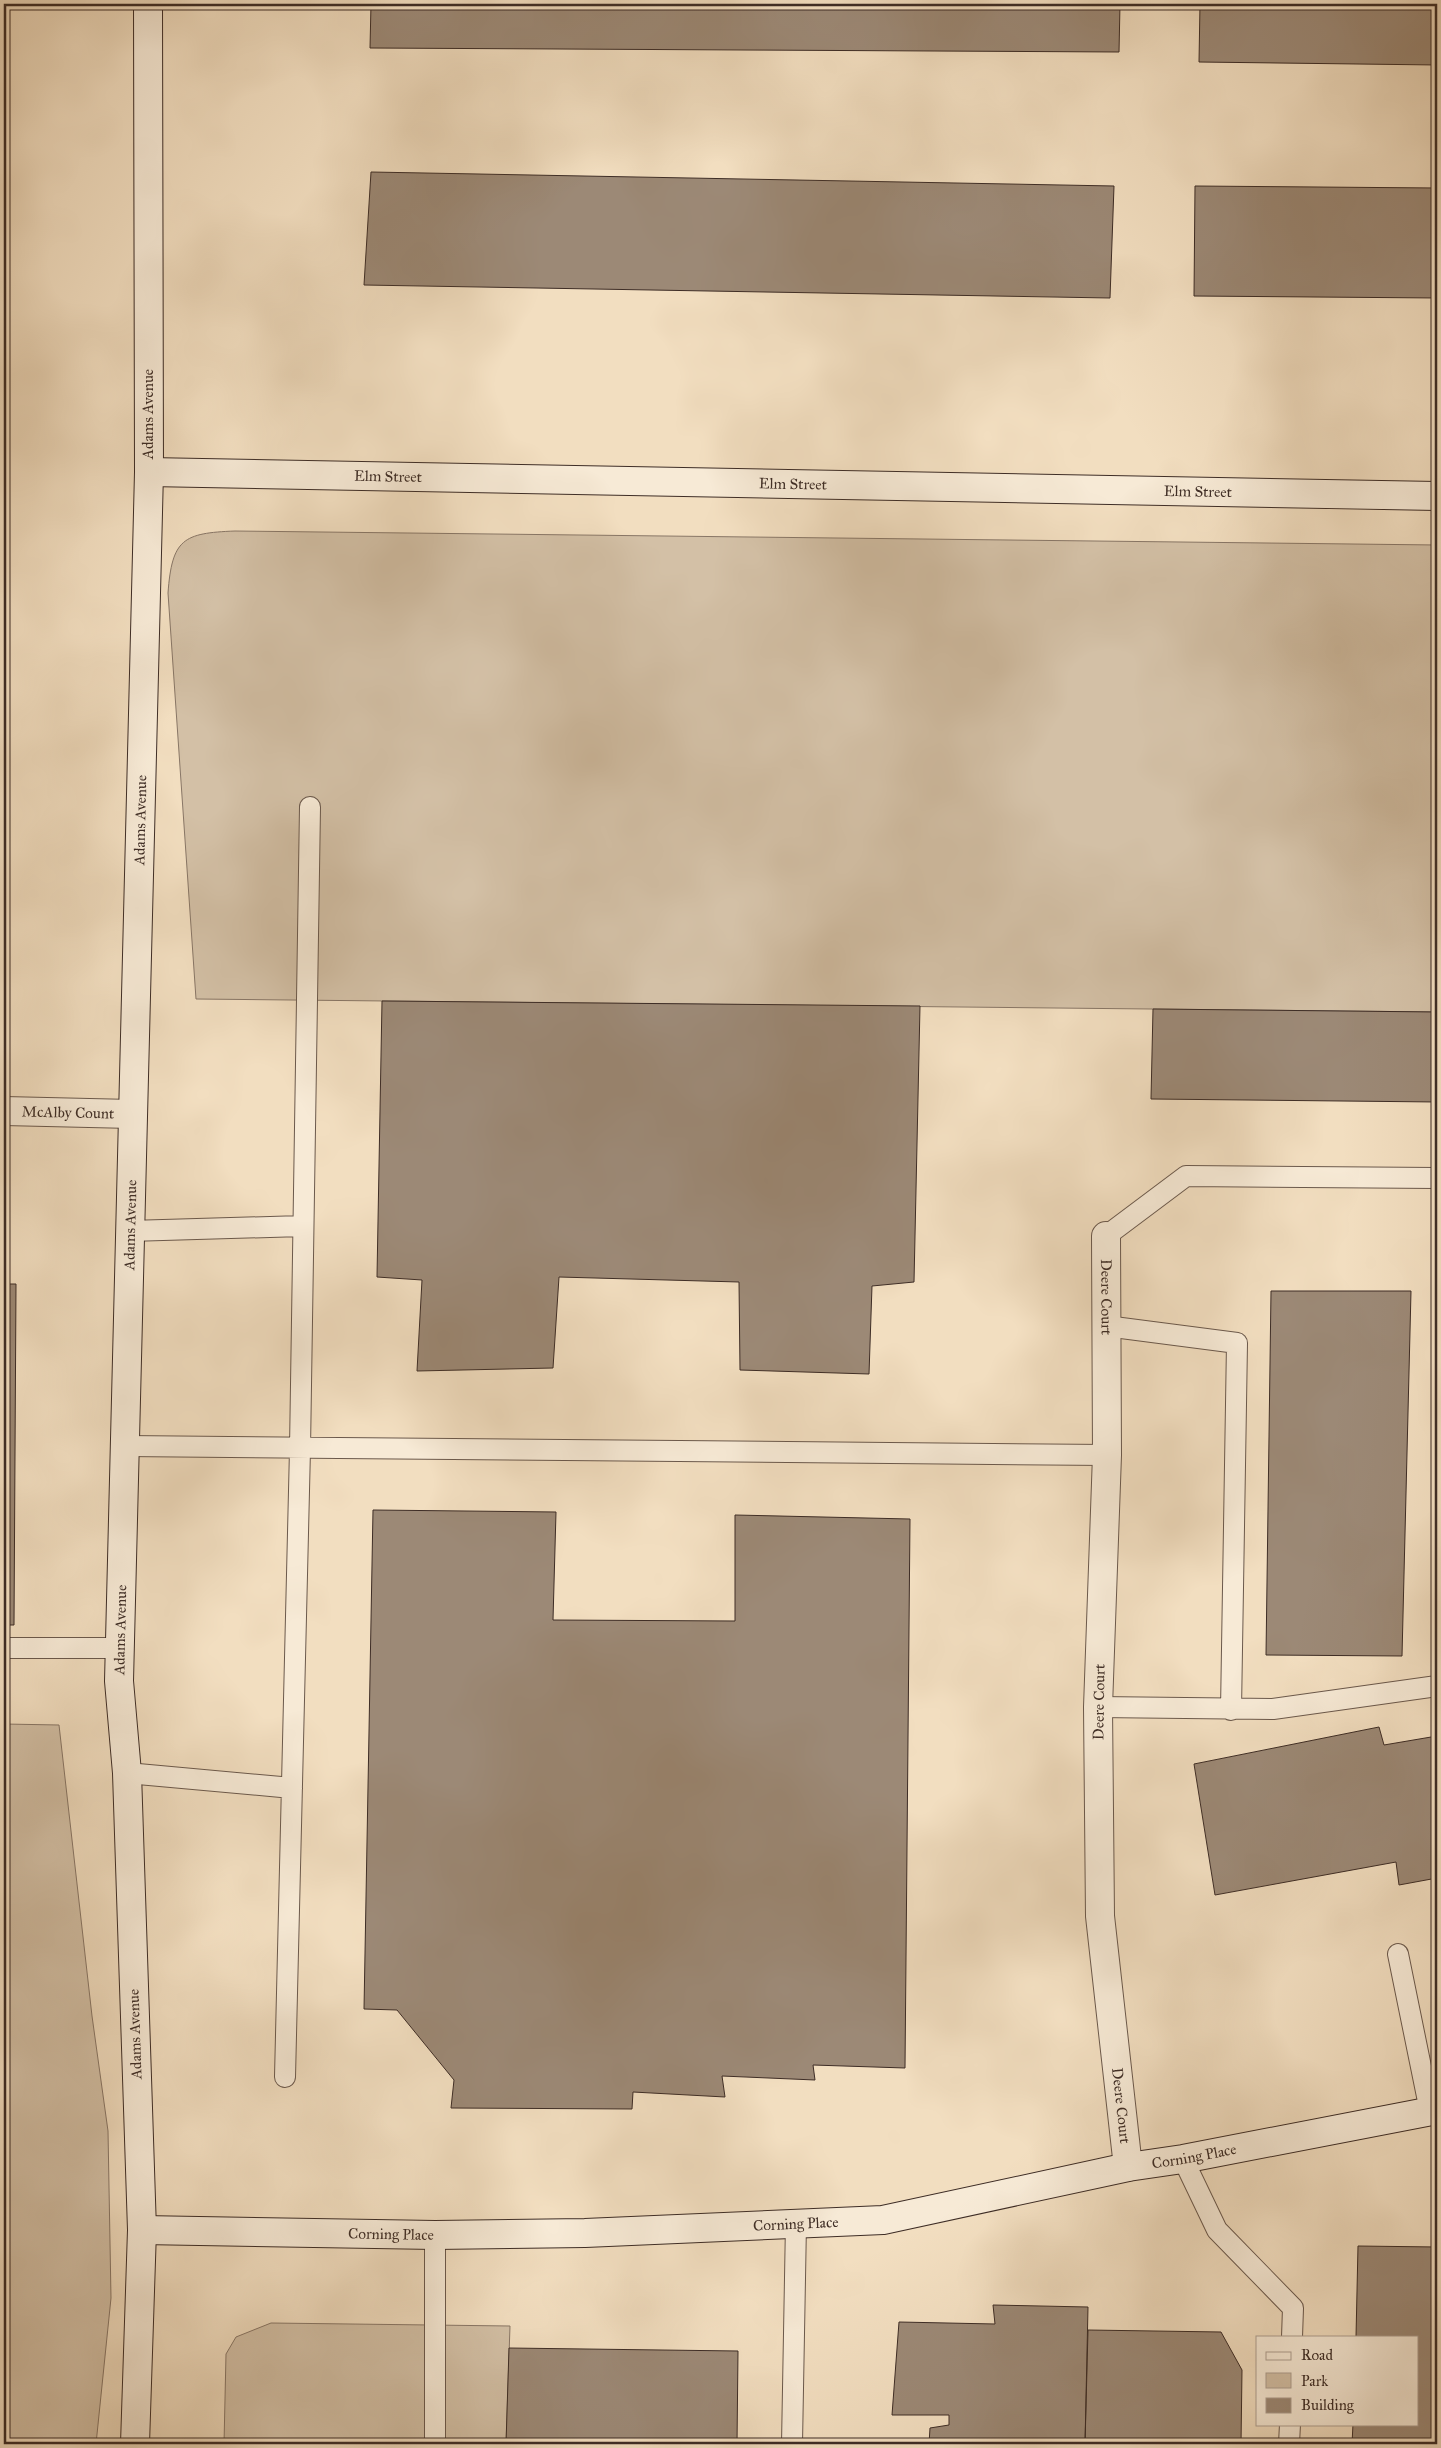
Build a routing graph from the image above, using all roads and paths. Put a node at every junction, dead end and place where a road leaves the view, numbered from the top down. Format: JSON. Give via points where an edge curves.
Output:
{"nodes":[{"id":1,"x":148,"y":4,"type":"edge"},
{"id":2,"x":148,"y":472,"type":"junction"},
{"id":3,"x":1437,"y":496,"type":"edge"},
{"id":4,"x":310,"y":807,"type":"dead end"},
{"id":5,"x":4,"y":1111,"type":"edge"},
{"id":6,"x":132,"y":1114,"type":"junction"},
{"id":7,"x":1437,"y":1178,"type":"edge"},
{"id":8,"x":302,"y":1226,"type":"junction"},
{"id":9,"x":130,"y":1231,"type":"junction"},
{"id":10,"x":1106,"y":1236,"type":"joint"},
{"id":11,"x":1106,"y":1326,"type":"junction"},
{"id":12,"x":124,"y":1446,"type":"junction"},
{"id":13,"x":300,"y":1449,"type":"junction"},
{"id":14,"x":1107,"y":1455,"type":"junction"},
{"id":15,"x":4,"y":1648,"type":"edge"},
{"id":16,"x":120,"y":1648,"type":"junction"},
{"id":17,"x":1437,"y":1686,"type":"edge"},
{"id":18,"x":1098,"y":1707,"type":"junction"},
{"id":19,"x":1231,"y":1710,"type":"junction"},
{"id":20,"x":127,"y":1773,"type":"junction"},
{"id":21,"x":292,"y":1788,"type":"junction"},
{"id":22,"x":1398,"y":1954,"type":"dead end"},
{"id":23,"x":285,"y":2077,"type":"dead end"},
{"id":24,"x":1434,"y":2110,"type":"edge"},
{"id":25,"x":1183,"y":2159,"type":"junction"},
{"id":26,"x":1128,"y":2167,"type":"junction"},
{"id":27,"x":796,"y":2223,"type":"junction"},
{"id":28,"x":142,"y":2230,"type":"junction"},
{"id":29,"x":435,"y":2235,"type":"junction"},
{"id":30,"x":1292,"y":2336,"type":"edge"},
{"id":31,"x":1290,"y":2426,"type":"edge"},
{"id":32,"x":135,"y":2444,"type":"edge"},
{"id":33,"x":435,"y":2444,"type":"edge"},
{"id":34,"x":792,"y":2444,"type":"edge"},
{"id":35,"x":1289,"y":2444,"type":"edge"}],
"edges":[{"from":1,"to":2,"type":"street","name":"Adams Avenue"},
{"from":2,"to":3,"type":"street","name":"Elm Street"},
{"from":2,"to":6,"type":"street","name":"Adams Avenue"},
{"from":4,"to":8,"type":"lane"},
{"from":5,"to":6,"type":"street","name":"McAlby Count"},
{"from":6,"to":9,"type":"street","name":"Adams Avenue"},
{"from":7,"to":10,"type":"lane","via":[[1186,1176]]},
{"from":8,"to":9,"type":"lane"},
{"from":8,"to":13,"type":"lane"},
{"from":9,"to":12,"type":"street","name":"Adams Avenue"},
{"from":10,"to":11,"type":"street","name":"Deere Court"},
{"from":11,"to":14,"type":"street","name":"Deere Court"},
{"from":11,"to":19,"type":"lane","via":[[1237,1343]]},
{"from":12,"to":13,"type":"lane"},
{"from":12,"to":16,"type":"street","name":"Adams Avenue"},
{"from":13,"to":14,"type":"lane"},
{"from":13,"to":21,"type":"lane"},
{"from":14,"to":18,"type":"street","name":"Deere Court"},
{"from":15,"to":16,"type":"lane"},
{"from":16,"to":20,"type":"street","name":"Adams Avenue"},
{"from":17,"to":19,"type":"lane","via":[[1273,1709]]},
{"from":18,"to":19,"type":"lane"},
{"from":18,"to":26,"type":"street","name":"Deere Court","via":[[1100,1916]]},
{"from":20,"to":21,"type":"lane"},
{"from":20,"to":28,"type":"street","name":"Adams Avenue"},
{"from":21,"to":23,"type":"lane"},
{"from":22,"to":24,"type":"lane"},
{"from":24,"to":25,"type":"street","name":"Corning Place"},
{"from":25,"to":26,"type":"street","name":"Corning Place"},
{"from":25,"to":30,"type":"lane","via":[[1217,2230],[1293,2308]]},
{"from":26,"to":27,"type":"street","name":"Corning Place","via":[[883,2220]]},
{"from":27,"to":29,"type":"street","name":"Corning Place","via":[[585,2233]]},
{"from":27,"to":34,"type":"lane"},
{"from":28,"to":29,"type":"street","name":"Corning Place"},
{"from":28,"to":32,"type":"street","name":"Adams Avenue"},
{"from":29,"to":33,"type":"lane"},
{"from":31,"to":35,"type":"lane"}]}
